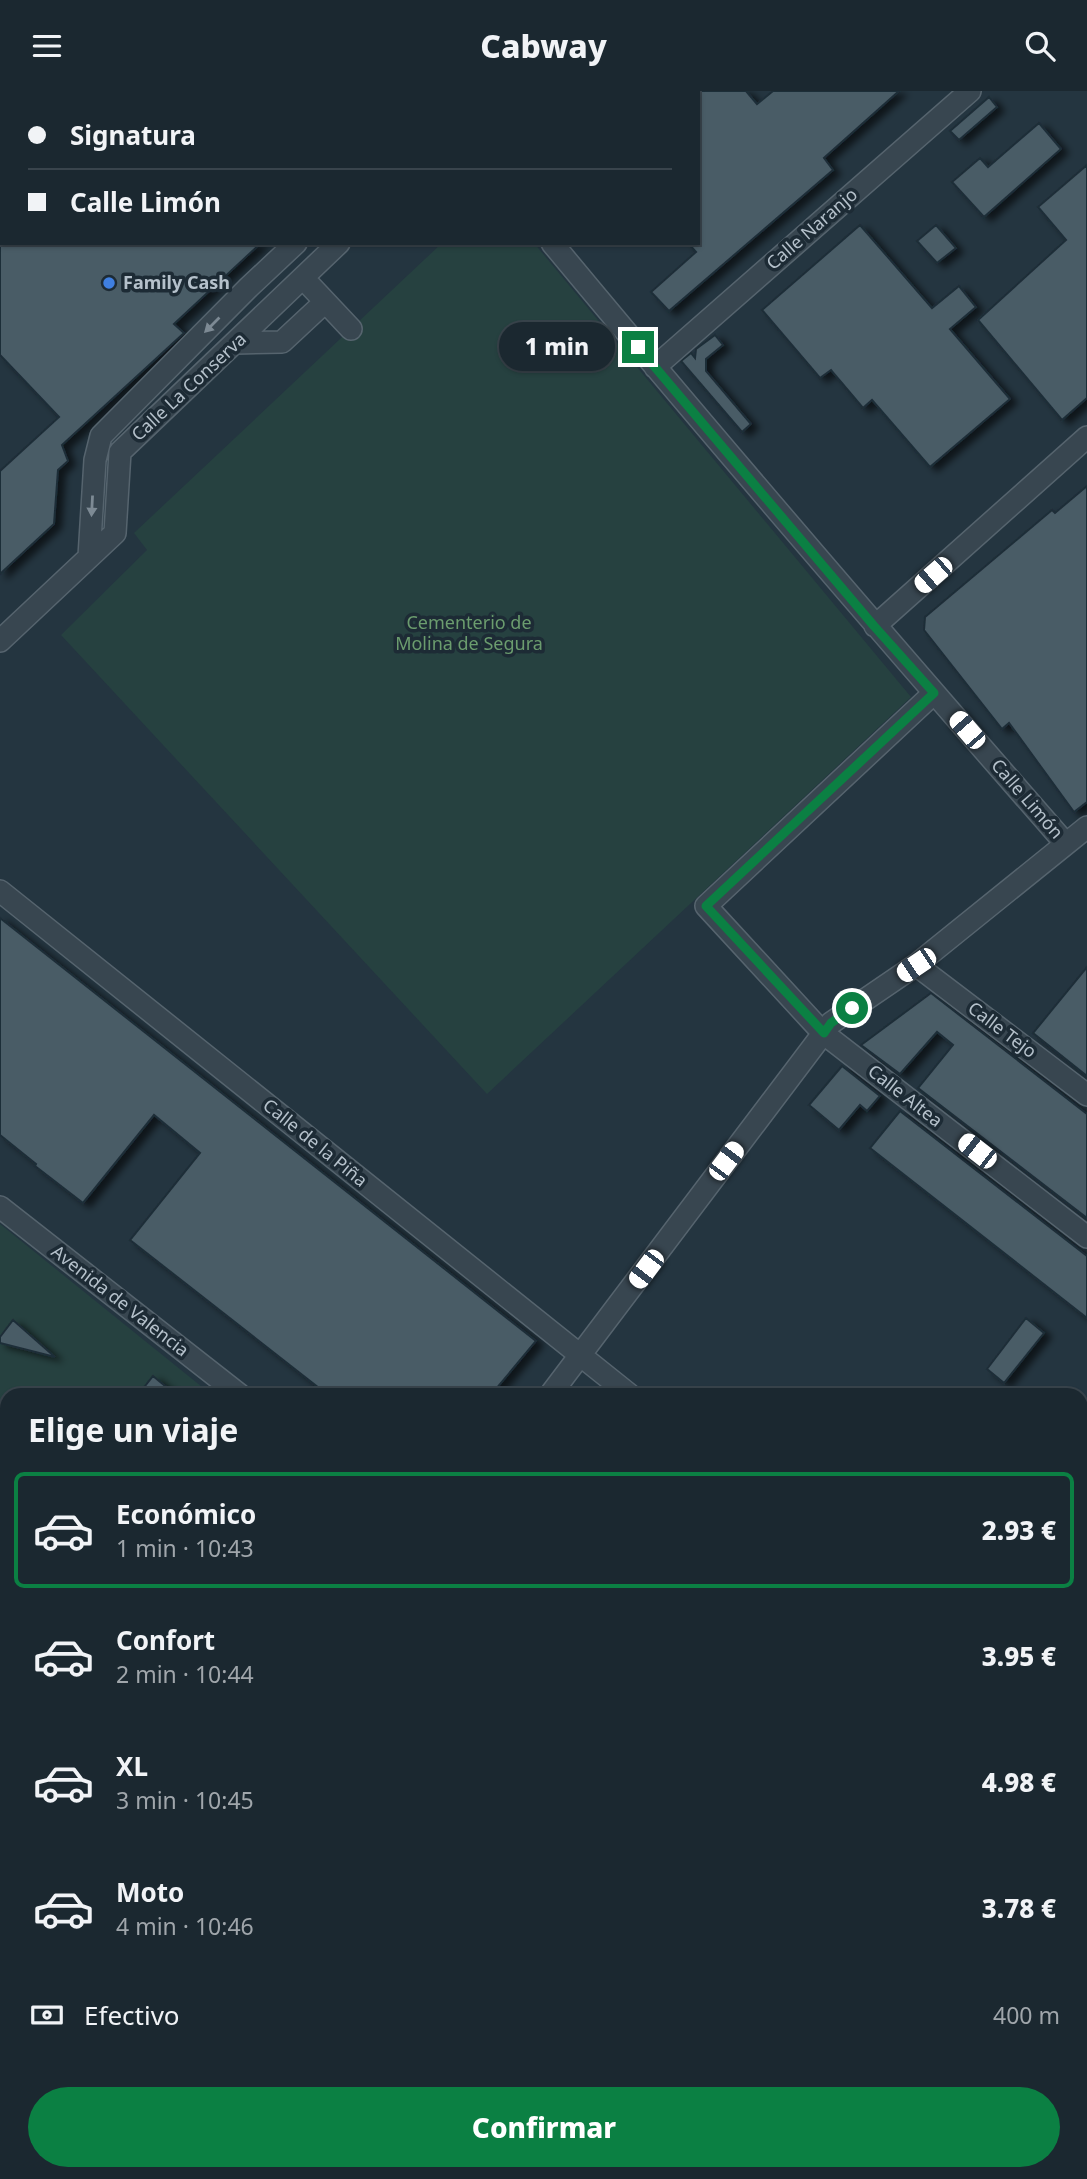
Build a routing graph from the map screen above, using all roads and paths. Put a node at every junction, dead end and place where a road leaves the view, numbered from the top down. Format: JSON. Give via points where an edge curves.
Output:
{"nodes":[{"id":1,"x":970,"y":91,"type":"edge"},
{"id":2,"x":294,"y":245,"type":"edge"},
{"id":3,"x":337,"y":245,"type":"edge"},
{"id":4,"x":554,"y":245,"type":"edge"},
{"id":5,"x":303,"y":278,"type":"junction"},
{"id":6,"x":325,"y":302,"type":"junction"},
{"id":7,"x":351,"y":329,"type":"dead end"},
{"id":8,"x":236,"y":343,"type":"junction"},
{"id":9,"x":654,"y":367,"type":"junction"},
{"id":10,"x":1087,"y":437,"type":"edge"},
{"id":11,"x":89,"y":557,"type":"junction"},
{"id":12,"x":874,"y":626,"type":"junction"},
{"id":13,"x":0,"y":641,"type":"edge"},
{"id":14,"x":934,"y":693,"type":"junction"},
{"id":15,"x":1087,"y":827,"type":"edge"},
{"id":16,"x":1065,"y":843,"type":"junction"},
{"id":17,"x":0,"y":891,"type":"edge"},
{"id":18,"x":916,"y":965,"type":"junction"},
{"id":19,"x":824,"y":1033,"type":"junction"},
{"id":20,"x":1087,"y":1095,"type":"edge"},
{"id":21,"x":0,"y":1207,"type":"edge"},
{"id":22,"x":1087,"y":1237,"type":"edge"},
{"id":23,"x":581,"y":1355,"type":"junction"},
{"id":24,"x":231,"y":1388,"type":"edge"},
{"id":25,"x":555,"y":1388,"type":"edge"},
{"id":26,"x":621,"y":1388,"type":"edge"}],
"edges":[{"from":1,"to":9,"type":"street","name":"Calle Naranjo"},
{"from":2,"to":11,"type":"street","one_way":true,"via":[[101,436],[95,460]]},
{"from":3,"to":5,"type":"street","name":"Calle La Conserva"},
{"from":4,"to":9,"type":"street","name":"Calle Limón"},
{"from":5,"to":6,"type":"street"},
{"from":5,"to":8,"type":"street","name":"Calle La Conserva"},
{"from":6,"to":7,"type":"street"},
{"from":6,"to":8,"type":"street","via":[[282,342]]},
{"from":8,"to":11,"type":"street","name":"Calle La Conserva","via":[[120,452],[115,533]]},
{"from":9,"to":12,"type":"street","name":"Calle Limón"},
{"from":10,"to":12,"type":"street"},
{"from":11,"to":13,"type":"street","name":"Calle La Conserva"},
{"from":12,"to":14,"type":"street","name":"Calle Limón"},
{"from":14,"to":16,"type":"street","name":"Calle Limón"},
{"from":14,"to":19,"type":"street","name":"Calle Altea","via":[[706,906]]},
{"from":15,"to":16,"type":"street"},
{"from":16,"to":18,"type":"street"},
{"from":17,"to":23,"type":"street","name":"Calle de la Piña"},
{"from":18,"to":19,"type":"street","via":[[831,1023]]},
{"from":18,"to":20,"type":"street","name":"Calle Tejo"},
{"from":19,"to":22,"type":"street","name":"Calle Altea"},
{"from":19,"to":23,"type":"street"},
{"from":21,"to":24,"type":"street","name":"Avenida de Valencia"},
{"from":23,"to":25,"type":"street"},
{"from":23,"to":26,"type":"street","name":"Calle de la Piña"}]}
